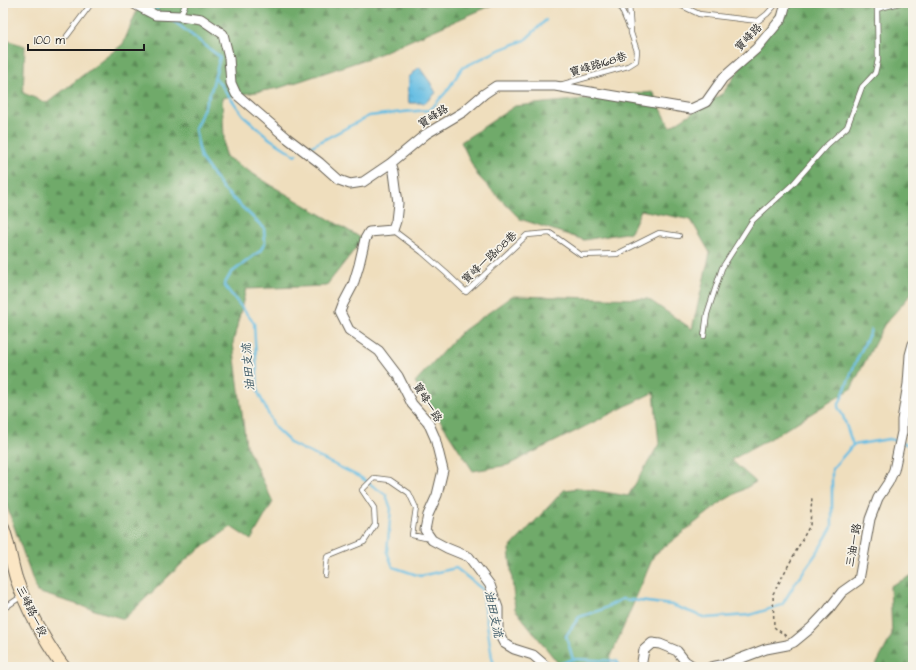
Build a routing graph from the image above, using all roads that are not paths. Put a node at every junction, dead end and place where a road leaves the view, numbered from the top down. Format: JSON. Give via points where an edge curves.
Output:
{"nodes":[{"id":1,"x":91,"y":3,"type":"edge"},
{"id":2,"x":135,"y":3,"type":"edge"},
{"id":3,"x":186,"y":3,"type":"edge"},
{"id":4,"x":619,"y":3,"type":"edge"},
{"id":5,"x":628,"y":3,"type":"edge"},
{"id":6,"x":676,"y":3,"type":"edge"},
{"id":7,"x":778,"y":3,"type":"edge"},
{"id":8,"x":786,"y":3,"type":"edge"},
{"id":9,"x":899,"y":3,"type":"edge"},
{"id":10,"x":180,"y":16,"type":"junction"},
{"id":11,"x":631,"y":33,"type":"junction"},
{"id":12,"x":67,"y":36,"type":"dead end"},
{"id":13,"x":555,"y":86,"type":"junction"},
{"id":14,"x":391,"y":163,"type":"junction"},
{"id":15,"x":392,"y":230,"type":"junction"},
{"id":16,"x":679,"y":236,"type":"dead end"},
{"id":17,"x":704,"y":336,"type":"dead end"},
{"id":18,"x":913,"y":344,"type":"edge"},
{"id":19,"x":3,"y":528,"type":"edge"},
{"id":20,"x":432,"y":540,"type":"junction"},
{"id":21,"x":325,"y":575,"type":"dead end"},
{"id":22,"x":22,"y":596,"type":"junction"},
{"id":23,"x":3,"y":608,"type":"edge"},
{"id":24,"x":546,"y":666,"type":"edge"},
{"id":25,"x":64,"y":667,"type":"edge"},
{"id":26,"x":640,"y":667,"type":"edge"},
{"id":27,"x":694,"y":667,"type":"edge"},
{"id":28,"x":711,"y":667,"type":"edge"}],
"edges":[{"from":1,"to":12,"type":"lane"},
{"from":2,"to":10,"type":"street","name":"寶峰路","via":[[155,15]]},
{"from":3,"to":10,"type":"lane"},
{"from":4,"to":11,"type":"lane"},
{"from":5,"to":11,"type":"lane","name":"寶峰路168巷"},
{"from":6,"to":7,"type":"lane","via":[[699,14],[758,21]]},
{"from":8,"to":13,"type":"street","name":"寶峰路","via":[[782,18],[756,49],[723,78],[706,102],[691,110]]},
{"from":9,"to":17,"type":"lane","via":[[877,9],[878,60],[875,73],[862,87],[847,127],[827,145],[793,184],[752,221],[722,268],[707,314]]},
{"from":10,"to":14,"type":"street","name":"寶峰路","via":[[201,19],[223,34],[229,58],[231,83],[236,94],[339,180],[350,184],[362,182]]},
{"from":11,"to":13,"type":"lane","name":"寶峰路168巷","via":[[637,51],[636,61],[628,66]]},
{"from":13,"to":14,"type":"street","name":"寶峰路","via":[[496,86],[463,112],[426,134]]},
{"from":14,"to":15,"type":"street","via":[[398,203]]},
{"from":15,"to":16,"type":"lane","name":"寶峰一路108巷","via":[[422,252],[466,292],[527,235],[550,233],[581,255],[617,254],[659,233]]},
{"from":15,"to":20,"type":"street","name":"寶峰一路","via":[[369,232],[353,285],[340,312],[348,330],[379,351],[398,376],[412,404],[428,422],[435,438],[443,470],[425,530]]},
{"from":18,"to":28,"type":"street","name":"三油一路","via":[[902,432],[894,470],[878,498],[870,519],[859,580],[842,592],[811,628],[794,642]]},
{"from":19,"to":22,"type":"street","name":"三峰路一段"},
{"from":20,"to":21,"type":"lane","via":[[412,535],[416,508],[409,492],[390,480],[374,478],[362,490],[374,508],[375,525],[364,542],[327,557]]},
{"from":20,"to":24,"type":"street","via":[[469,557],[490,585],[498,608],[498,632],[504,644],[533,655]]},
{"from":22,"to":23,"type":"lane"},
{"from":22,"to":25,"type":"street","name":"三峰路一段","via":[[36,624]]},
{"from":26,"to":27,"type":"street","via":[[644,650],[652,643],[677,651]]}]}
